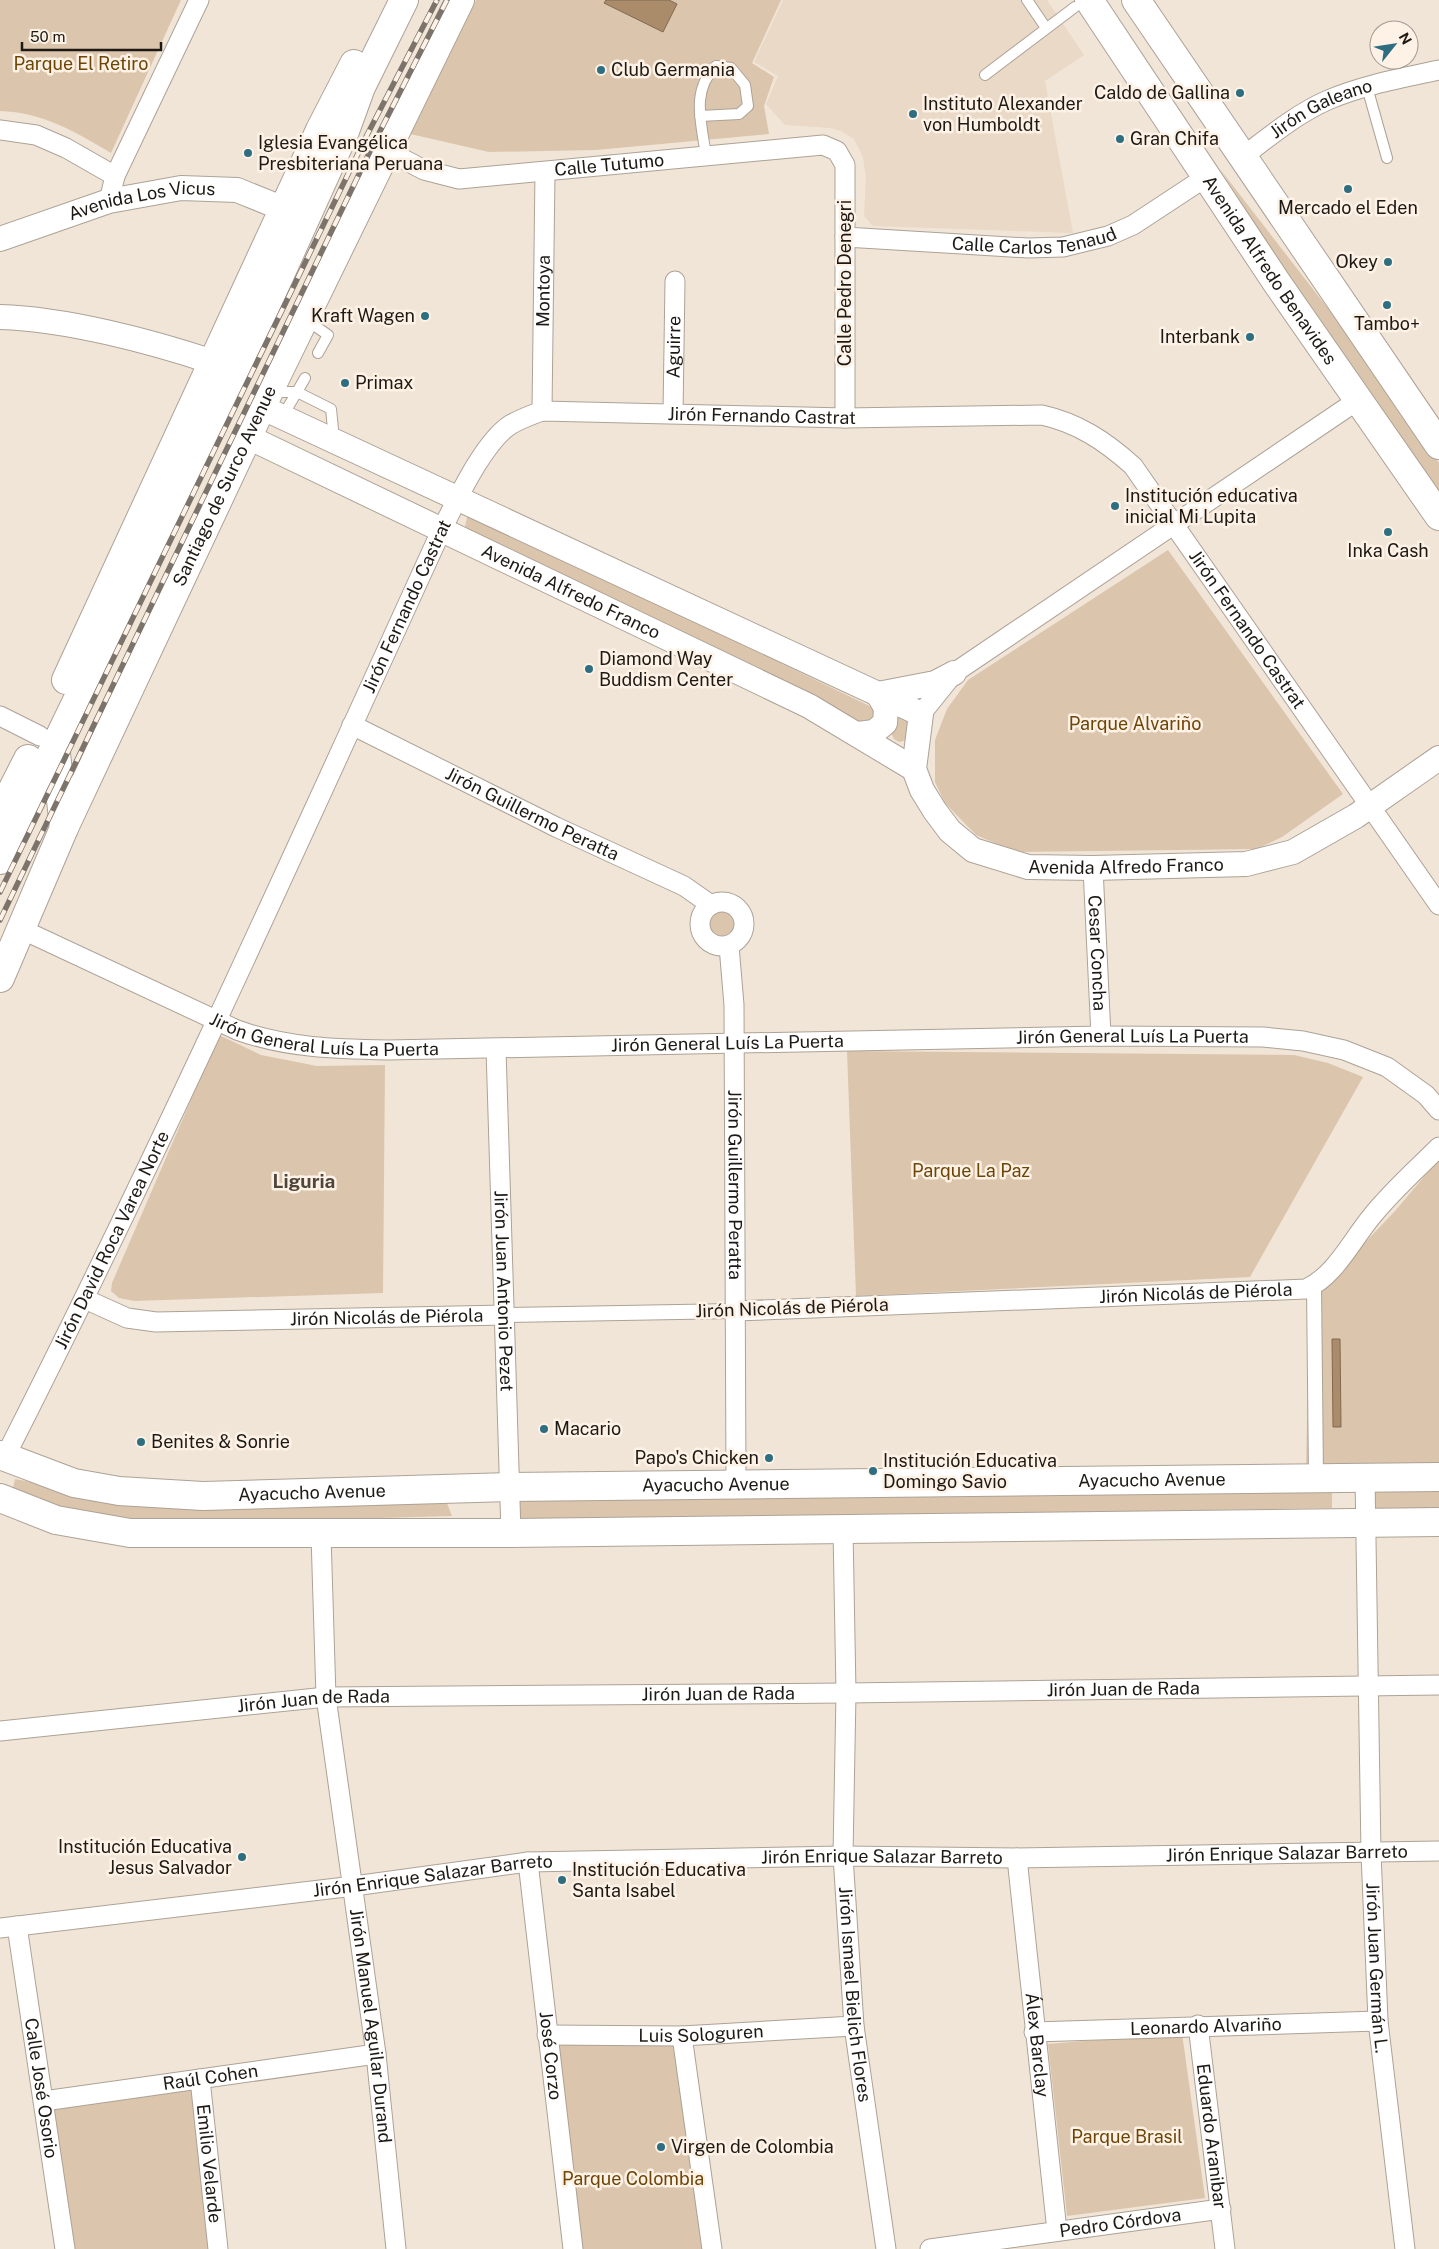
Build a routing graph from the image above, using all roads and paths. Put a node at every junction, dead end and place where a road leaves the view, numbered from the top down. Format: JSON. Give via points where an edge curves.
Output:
{"nodes":[{"id":1,"x":199,"y":0,"type":"edge"},
{"id":2,"x":386,"y":0,"type":"edge"},
{"id":3,"x":404,"y":0,"type":"edge"},
{"id":4,"x":419,"y":0,"type":"edge"},
{"id":5,"x":460,"y":0,"type":"edge"},
{"id":6,"x":1027,"y":0,"type":"edge"},
{"id":7,"x":1116,"y":0,"type":"edge"},
{"id":8,"x":1136,"y":0,"type":"edge"},
{"id":9,"x":1078,"y":2,"type":"edge"},
{"id":10,"x":1046,"y":28,"type":"junction"},
{"id":11,"x":1439,"y":70,"type":"edge"},
{"id":12,"x":985,"y":75,"type":"dead end"},
{"id":13,"x":1367,"y":87,"type":"junction"},
{"id":14,"x":700,"y":116,"type":"junction"},
{"id":15,"x":0,"y":130,"type":"edge"},
{"id":16,"x":333,"y":130,"type":"junction"},
{"id":17,"x":386,"y":150,"type":"junction"},
{"id":18,"x":837,"y":150,"type":"joint"},
{"id":19,"x":706,"y":156,"type":"junction"},
{"id":20,"x":1241,"y":158,"type":"junction"},
{"id":21,"x":1387,"y":158,"type":"dead end"},
{"id":22,"x":544,"y":172,"type":"junction"},
{"id":23,"x":115,"y":176,"type":"junction"},
{"id":24,"x":1206,"y":177,"type":"junction"},
{"id":25,"x":109,"y":201,"type":"junction"},
{"id":26,"x":284,"y":209,"type":"junction"},
{"id":27,"x":845,"y":237,"type":"junction"},
{"id":28,"x":0,"y":239,"type":"edge"},
{"id":29,"x":675,"y":281,"type":"dead end"},
{"id":30,"x":0,"y":317,"type":"edge"},
{"id":31,"x":304,"y":318,"type":"junction"},
{"id":32,"x":318,"y":353,"type":"dead end"},
{"id":33,"x":213,"y":362,"type":"junction"},
{"id":34,"x":304,"y":378,"type":"dead end"},
{"id":35,"x":296,"y":392,"type":"junction"},
{"id":36,"x":1358,"y":400,"type":"junction"},
{"id":37,"x":271,"y":405,"type":"junction"},
{"id":38,"x":542,"y":411,"type":"junction"},
{"id":39,"x":673,"y":412,"type":"junction"},
{"id":40,"x":845,"y":418,"type":"junction"},
{"id":41,"x":248,"y":436,"type":"junction"},
{"id":42,"x":331,"y":439,"type":"junction"},
{"id":43,"x":1439,"y":445,"type":"edge"},
{"id":44,"x":313,"y":468,"type":"junction"},
{"id":45,"x":459,"y":497,"type":"junction"},
{"id":46,"x":1439,"y":516,"type":"edge"},
{"id":47,"x":1175,"y":526,"type":"junction"},
{"id":48,"x":442,"y":529,"type":"junction"},
{"id":49,"x":954,"y":673,"type":"junction"},
{"id":50,"x":878,"y":694,"type":"junction"},
{"id":51,"x":921,"y":714,"type":"junction"},
{"id":52,"x":0,"y":716,"type":"edge"},
{"id":53,"x":352,"y":725,"type":"junction"},
{"id":54,"x":858,"y":734,"type":"junction"},
{"id":55,"x":48,"y":740,"type":"junction"},
{"id":56,"x":1439,"y":758,"type":"edge"},
{"id":57,"x":914,"y":769,"type":"junction"},
{"id":58,"x":1370,"y":805,"type":"junction"},
{"id":59,"x":0,"y":814,"type":"edge"},
{"id":60,"x":64,"y":828,"type":"junction"},
{"id":61,"x":0,"y":860,"type":"edge"},
{"id":62,"x":1093,"y":868,"type":"junction"},
{"id":63,"x":711,"y":905,"type":"junction"},
{"id":64,"x":1439,"y":905,"type":"edge"},
{"id":65,"x":21,"y":929,"type":"junction"},
{"id":66,"x":729,"y":946,"type":"junction"},
{"id":67,"x":0,"y":978,"type":"edge"},
{"id":68,"x":215,"y":1020,"type":"junction"},
{"id":69,"x":1101,"y":1036,"type":"junction"},
{"id":70,"x":734,"y":1044,"type":"junction"},
{"id":71,"x":496,"y":1049,"type":"junction"},
{"id":72,"x":1439,"y":1110,"type":"edge"},
{"id":73,"x":1439,"y":1147,"type":"edge"},
{"id":74,"x":1314,"y":1286,"type":"junction"},
{"id":75,"x":85,"y":1299,"type":"junction"},
{"id":76,"x":735,"y":1311,"type":"junction"},
{"id":77,"x":506,"y":1315,"type":"junction"},
{"id":78,"x":2,"y":1456,"type":"edge"},
{"id":79,"x":1316,"y":1477,"type":"junction"},
{"id":80,"x":1364,"y":1477,"type":"junction"},
{"id":81,"x":1439,"y":1477,"type":"edge"},
{"id":82,"x":736,"y":1484,"type":"junction"},
{"id":83,"x":510,"y":1487,"type":"junction"},
{"id":84,"x":0,"y":1498,"type":"edge"},
{"id":85,"x":1439,"y":1522,"type":"edge"},
{"id":86,"x":1365,"y":1523,"type":"junction"},
{"id":87,"x":843,"y":1529,"type":"junction"},
{"id":88,"x":511,"y":1533,"type":"junction"},
{"id":89,"x":321,"y":1534,"type":"junction"},
{"id":90,"x":1439,"y":1685,"type":"edge"},
{"id":91,"x":1368,"y":1686,"type":"junction"},
{"id":92,"x":846,"y":1693,"type":"junction"},
{"id":93,"x":326,"y":1697,"type":"junction"},
{"id":94,"x":0,"y":1731,"type":"edge"},
{"id":95,"x":1439,"y":1851,"type":"edge"},
{"id":96,"x":1371,"y":1853,"type":"junction"},
{"id":97,"x":844,"y":1856,"type":"junction"},
{"id":98,"x":1017,"y":1858,"type":"junction"},
{"id":99,"x":528,"y":1862,"type":"junction"},
{"id":100,"x":354,"y":1886,"type":"junction"},
{"id":101,"x":8,"y":1927,"type":"edge"},
{"id":102,"x":1378,"y":2021,"type":"junction"},
{"id":103,"x":1198,"y":2025,"type":"junction"},
{"id":104,"x":854,"y":2026,"type":"junction"},
{"id":105,"x":1034,"y":2032,"type":"junction"},
{"id":106,"x":547,"y":2035,"type":"junction"},
{"id":107,"x":682,"y":2036,"type":"junction"},
{"id":108,"x":376,"y":2054,"type":"junction"},
{"id":109,"x":200,"y":2079,"type":"junction"},
{"id":110,"x":44,"y":2101,"type":"junction"},
{"id":111,"x":1221,"y":2209,"type":"junction"},
{"id":112,"x":1057,"y":2231,"type":"junction"},
{"id":113,"x":65,"y":2249,"type":"edge"},
{"id":114,"x":218,"y":2249,"type":"edge"},
{"id":115,"x":396,"y":2249,"type":"edge"},
{"id":116,"x":573,"y":2249,"type":"edge"},
{"id":117,"x":712,"y":2249,"type":"edge"},
{"id":118,"x":886,"y":2249,"type":"edge"},
{"id":119,"x":930,"y":2249,"type":"edge"},
{"id":120,"x":1225,"y":2249,"type":"edge"},
{"id":121,"x":1405,"y":2249,"type":"edge"}],
"edges":[{"from":1,"to":23,"type":"street"},
{"from":2,"to":16,"type":"main road"},
{"from":3,"to":16,"type":"main road","via":[[361,87]]},
{"from":4,"to":16,"type":"main road","via":[[372,92]]},
{"from":5,"to":17,"type":"main road","name":"Santiago de Surco Avenue"},
{"from":6,"to":10,"type":"lane"},
{"from":7,"to":20,"type":"main road","name":"Avenida Alfredo Benavides","via":[[1202,128]]},
{"from":8,"to":20,"type":"main road","name":"Avenida Alfredo Benavides"},
{"from":9,"to":10,"type":"lane"},
{"from":9,"to":24,"type":"main road","name":"Avenida Alfredo Benavides","via":[[1145,114],[1182,139]]},
{"from":10,"to":12,"type":"lane"},
{"from":11,"to":13,"type":"street","name":"Jirón Galeano"},
{"from":13,"to":20,"type":"street","name":"Jirón Galeano","via":[[1316,106]]},
{"from":13,"to":21,"type":"lane"},
{"from":14,"to":14,"type":"lane","via":[[700,92],[707,74],[716,66],[731,68],[744,85],[748,106],[739,114]]},
{"from":14,"to":19,"type":"lane"},
{"from":15,"to":23,"type":"street","via":[[36,135]]},
{"from":16,"to":26,"type":"main road"},
{"from":16,"to":55,"type":"main road","via":[[236,372]]},
{"from":17,"to":22,"type":"street","name":"Calle Tutumo","via":[[424,170],[458,179]]},
{"from":17,"to":31,"type":"main road","name":"Santiago de Surco Avenue"},
{"from":18,"to":19,"type":"street","name":"Calle Tutumo","via":[[823,145]]},
{"from":18,"to":27,"type":"street","name":"Calle Pedro Denegri","via":[[844,165]]},
{"from":19,"to":22,"type":"street","name":"Calle Tutumo"},
{"from":20,"to":43,"type":"main road","name":"Avenida Alfredo Benavides"},
{"from":22,"to":38,"type":"street","name":"Montoya"},
{"from":23,"to":25,"type":"street"},
{"from":24,"to":27,"type":"street","name":"Calle Carlos Tenaud","via":[[1126,228],[1063,247],[1028,248]]},
{"from":24,"to":36,"type":"main road","name":"Avenida Alfredo Benavides"},
{"from":25,"to":26,"type":"street","name":"Avenida Los Vicus","via":[[181,188],[237,190]]},
{"from":25,"to":28,"type":"street","name":"Avenida Los Vicus"},
{"from":26,"to":33,"type":"main road"},
{"from":27,"to":40,"type":"street","name":"Calle Pedro Denegri"},
{"from":29,"to":39,"type":"street","name":"Aguirre"},
{"from":30,"to":33,"type":"street","via":[[35,318]]},
{"from":31,"to":32,"type":"lane","via":[[328,335]]},
{"from":31,"to":37,"type":"main road","name":"Santiago de Surco Avenue"},
{"from":33,"to":55,"type":"main road"},
{"from":34,"to":35,"type":"lane"},
{"from":35,"to":37,"type":"lane"},
{"from":35,"to":37,"type":"lane"},
{"from":35,"to":42,"type":"lane","via":[[331,409]]},
{"from":36,"to":46,"type":"main road","name":"Avenida Alfredo Benavides"},
{"from":36,"to":47,"type":"street"},
{"from":37,"to":41,"type":"main road","name":"Santiago de Surco Avenue"},
{"from":37,"to":42,"type":"street","name":"Avenida Alfredo Franco"},
{"from":38,"to":39,"type":"street","name":"Jirón Fernando Castrat"},
{"from":38,"to":45,"type":"street","name":"Jirón Fernando Castrat","via":[[524,417],[500,434]]},
{"from":39,"to":40,"type":"street","name":"Jirón Fernando Castrat"},
{"from":40,"to":47,"type":"street","name":"Jirón Fernando Castrat","via":[[1022,415],[1057,418],[1088,431],[1116,450],[1132,466]]},
{"from":41,"to":44,"type":"street","name":"Avenida Alfredo Franco"},
{"from":41,"to":60,"type":"main road","name":"Santiago de Surco Avenue"},
{"from":42,"to":44,"type":"street"},
{"from":42,"to":45,"type":"street","name":"Avenida Alfredo Franco"},
{"from":44,"to":48,"type":"street","name":"Avenida Alfredo Franco"},
{"from":45,"to":48,"type":"street","name":"Jirón Fernando Castrat"},
{"from":45,"to":50,"type":"street","name":"Avenida Alfredo Franco"},
{"from":47,"to":49,"type":"street"},
{"from":47,"to":58,"type":"street","name":"Jirón Fernando Castrat"},
{"from":48,"to":53,"type":"street","name":"Jirón Fernando Castrat"},
{"from":48,"to":54,"type":"street","name":"Avenida Alfredo Franco","via":[[810,706]]},
{"from":49,"to":50,"type":"street","via":[[935,683]]},
{"from":49,"to":51,"type":"street"},
{"from":50,"to":51,"type":"street","name":"Avenida Alfredo Franco"},
{"from":50,"to":54,"type":"street","via":[[886,708],[885,723],[874,732]]},
{"from":51,"to":57,"type":"street","name":"Avenida Alfredo Franco"},
{"from":52,"to":55,"type":"street"},
{"from":53,"to":63,"type":"street","name":"Jirón Guillermo Peratta","via":[[556,827],[684,886]]},
{"from":53,"to":68,"type":"street","name":"Jirón Fernando Castrat"},
{"from":54,"to":57,"type":"street","name":"Avenida Alfredo Franco"},
{"from":55,"to":59,"type":"main road"},
{"from":55,"to":60,"type":"main road"},
{"from":55,"to":61,"type":"main road"},
{"from":56,"to":58,"type":"street","name":"Avenida Alfredo Franco"},
{"from":57,"to":62,"type":"street","name":"Avenida Alfredo Franco","via":[[935,811],[950,831],[973,850],[1028,867]]},
{"from":58,"to":62,"type":"street","name":"Avenida Alfredo Franco","via":[[1293,852],[1246,864]]},
{"from":58,"to":64,"type":"street","name":"Jirón Fernando Castrat"},
{"from":60,"to":65,"type":"main road","name":"Santiago de Surco Avenue"},
{"from":62,"to":69,"type":"street","name":"Cesar Concha"},
{"from":63,"to":66,"type":"street","via":[[705,909],[699,922],[703,936],[714,946]]},
{"from":63,"to":66,"type":"street","via":[[725,902],[742,916],[744,923],[740,937]]},
{"from":65,"to":67,"type":"main road","name":"Santiago de Surco Avenue"},
{"from":65,"to":68,"type":"street","name":"Jirón General Luís La Puerta"},
{"from":66,"to":70,"type":"street","name":"Jirón Guillermo Peratta"},
{"from":68,"to":71,"type":"street","name":"Jirón General Luís La Puerta","via":[[268,1040],[314,1048]]},
{"from":68,"to":75,"type":"street","name":"Jirón David Roca Varea Norte"},
{"from":69,"to":70,"type":"street","name":"Jirón General Luís La Puerta"},
{"from":69,"to":72,"type":"street","name":"Jirón General Luís La Puerta","via":[[1303,1041],[1344,1050],[1387,1067],[1426,1095]]},
{"from":70,"to":71,"type":"street","name":"Jirón General Luís La Puerta"},
{"from":70,"to":76,"type":"street","name":"Jirón Guillermo Peratta"},
{"from":71,"to":77,"type":"street","name":"Jirón Juan Antonio Pezet"},
{"from":73,"to":74,"type":"street","name":"Jirón Nicolás de Piérola","via":[[1372,1214],[1328,1273]]},
{"from":74,"to":76,"type":"street","name":"Jirón Nicolás de Piérola","via":[[1297,1291]]},
{"from":74,"to":79,"type":"street"},
{"from":75,"to":77,"type":"street","name":"Jirón Nicolás de Piérola","via":[[127,1318],[156,1322]]},
{"from":75,"to":78,"type":"street","name":"Jirón David Roca Varea Norte"},
{"from":76,"to":77,"type":"street","name":"Jirón Nicolás de Piérola"},
{"from":76,"to":82,"type":"street","name":"Jirón Guillermo Peratta"},
{"from":77,"to":83,"type":"street","name":"Jirón Juan Antonio Pezet"},
{"from":78,"to":83,"type":"main road","name":"Ayacucho Avenue","via":[[74,1483],[160,1494],[203,1496]]},
{"from":79,"to":80,"type":"main road","name":"Ayacucho Avenue"},
{"from":79,"to":82,"type":"main road","name":"Ayacucho Avenue"},
{"from":80,"to":81,"type":"main road","name":"Ayacucho Avenue"},
{"from":80,"to":86,"type":"street","name":"Jirón Juan Germán L."},
{"from":82,"to":83,"type":"main road","name":"Ayacucho Avenue"},
{"from":83,"to":88,"type":"street","name":"Jirón Juan Antonio Pezet"},
{"from":84,"to":89,"type":"main road","via":[[56,1520],[130,1533]]},
{"from":85,"to":86,"type":"main road"},
{"from":86,"to":87,"type":"main road"},
{"from":86,"to":91,"type":"street","name":"Jirón Juan Germán L."},
{"from":87,"to":88,"type":"main road"},
{"from":87,"to":92,"type":"street","name":"Jirón Ismael Bielich Flores"},
{"from":88,"to":89,"type":"main road"},
{"from":89,"to":93,"type":"street","name":"Jirón Manuel Aguilar Durand"},
{"from":90,"to":91,"type":"street","name":"Jirón Juan de Rada"},
{"from":91,"to":92,"type":"street","name":"Jirón Juan de Rada"},
{"from":91,"to":96,"type":"street","name":"Jirón Juan Germán L."},
{"from":92,"to":93,"type":"street","name":"Jirón Juan de Rada"},
{"from":92,"to":97,"type":"street","name":"Jirón Ismael Bielich Flores"},
{"from":93,"to":94,"type":"street","name":"Jirón Juan de Rada"},
{"from":93,"to":100,"type":"street","name":"Jirón Manuel Aguilar Durand"},
{"from":95,"to":96,"type":"street","name":"Jirón Enrique Salazar Barreto"},
{"from":96,"to":98,"type":"street","name":"Jirón Enrique Salazar Barreto"},
{"from":96,"to":102,"type":"street","name":"Jirón Juan Germán L."},
{"from":97,"to":98,"type":"street","name":"Jirón Enrique Salazar Barreto"},
{"from":97,"to":99,"type":"street","name":"Jirón Enrique Salazar Barreto"},
{"from":97,"to":104,"type":"street","name":"Jirón Ismael Bielich Flores"},
{"from":98,"to":105,"type":"street","name":"Álex Barclay"},
{"from":99,"to":100,"type":"street","name":"Jirón Enrique Salazar Barreto"},
{"from":99,"to":106,"type":"street","name":"José Corzo"},
{"from":100,"to":101,"type":"street","name":"Jirón Enrique Salazar Barreto"},
{"from":100,"to":108,"type":"street","name":"Jirón Manuel Aguilar Durand"},
{"from":101,"to":110,"type":"street","name":"Calle José Osorio"},
{"from":102,"to":103,"type":"street","name":"Leonardo Alvariño"},
{"from":102,"to":121,"type":"street","name":"Jirón Juan Germán L."},
{"from":103,"to":105,"type":"street","name":"Leonardo Alvariño"},
{"from":103,"to":111,"type":"street","name":"Eduardo Aranibar"},
{"from":104,"to":107,"type":"street","name":"Luis Sologuren"},
{"from":104,"to":118,"type":"street","name":"Jirón Ismael Bielich Flores"},
{"from":105,"to":112,"type":"street","name":"Álex Barclay"},
{"from":106,"to":107,"type":"street","name":"Luis Sologuren"},
{"from":106,"to":116,"type":"street","name":"José Corzo"},
{"from":107,"to":117,"type":"street"},
{"from":108,"to":109,"type":"street","name":"Raúl Cohen"},
{"from":108,"to":115,"type":"street","name":"Jirón Manuel Aguilar Durand"},
{"from":109,"to":110,"type":"street","name":"Raúl Cohen"},
{"from":109,"to":114,"type":"street","name":"Emilio Velarde"},
{"from":110,"to":113,"type":"street","name":"Calle José Osorio"},
{"from":111,"to":112,"type":"street","name":"Pedro Córdova"},
{"from":111,"to":120,"type":"street","name":"Eduardo Aranibar"},
{"from":112,"to":119,"type":"street","name":"Pedro Córdova"}]}
